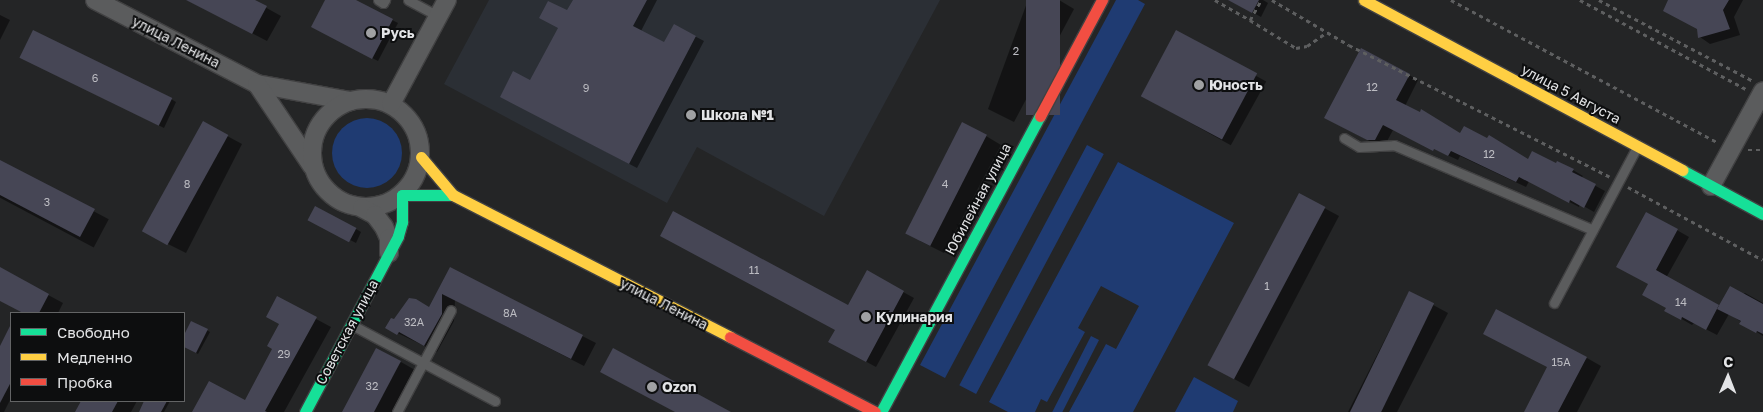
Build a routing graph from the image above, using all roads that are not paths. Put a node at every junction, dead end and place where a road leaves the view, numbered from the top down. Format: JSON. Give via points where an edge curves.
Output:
{"nodes":[{"id":1,"x":95,"y":0,"type":"edge"},
{"id":2,"x":378,"y":0,"type":"edge"},
{"id":3,"x":385,"y":0,"type":"edge"},
{"id":4,"x":408,"y":0,"type":"edge"},
{"id":5,"x":447,"y":0,"type":"edge"},
{"id":6,"x":1102,"y":0,"type":"edge"},
{"id":7,"x":1364,"y":0,"type":"edge"},
{"id":8,"x":438,"y":16,"type":"junction"},
{"id":9,"x":257,"y":84,"type":"junction"},
{"id":10,"x":1760,"y":90,"type":"edge"},
{"id":11,"x":350,"y":101,"type":"junction"},
{"id":12,"x":391,"y":104,"type":"junction"},
{"id":13,"x":1344,"y":138,"type":"dead end"},
{"id":14,"x":1637,"y":146,"type":"junction"},
{"id":15,"x":421,"y":157,"type":"junction"},
{"id":16,"x":314,"y":169,"type":"junction"},
{"id":17,"x":1711,"y":186,"type":"junction"},
{"id":18,"x":402,"y":195,"type":"junction"},
{"id":19,"x":453,"y":195,"type":"junction"},
{"id":20,"x":362,"y":208,"type":"junction"},
{"id":21,"x":1763,"y":214,"type":"edge"},
{"id":22,"x":1593,"y":230,"type":"junction"},
{"id":23,"x":389,"y":253,"type":"junction"},
{"id":24,"x":1554,"y":303,"type":"dead end"},
{"id":25,"x":451,"y":310,"type":"dead end"},
{"id":26,"x":351,"y":324,"type":"junction"},
{"id":27,"x":423,"y":362,"type":"junction"},
{"id":28,"x":495,"y":400,"type":"dead end"},
{"id":29,"x":305,"y":412,"type":"edge"},
{"id":30,"x":397,"y":412,"type":"edge"},
{"id":31,"x":875,"y":412,"type":"edge"},
{"id":32,"x":881,"y":412,"type":"edge"}],
"edges":[{"from":1,"to":9,"type":"street","name":"улица Ленина"},
{"from":2,"to":3,"type":"lane","via":[[383,3]]},
{"from":4,"to":8,"type":"lane"},
{"from":5,"to":8,"type":"street"},
{"from":6,"to":32,"type":"street","name":"Юбилейная улица"},
{"from":7,"to":14,"type":"street","name":"улица 5 Августа"},
{"from":8,"to":12,"type":"street"},
{"from":9,"to":11,"type":"street"},
{"from":9,"to":16,"type":"street"},
{"from":10,"to":17,"type":"street"},
{"from":11,"to":12,"type":"street","via":[[371,99]]},
{"from":11,"to":16,"type":"street","via":[[331,111],[318,128],[312,148]]},
{"from":12,"to":15,"type":"street","via":[[408,117],[418,136]]},
{"from":13,"to":22,"type":"lane","via":[[1358,146],[1394,145]]},
{"from":14,"to":17,"type":"street","name":"улица 5 Августа"},
{"from":14,"to":22,"type":"lane"},
{"from":15,"to":18,"type":"street","via":[[415,178]]},
{"from":15,"to":19,"type":"street"},
{"from":16,"to":20,"type":"street","via":[[324,188],[341,202]]},
{"from":17,"to":21,"type":"street","name":"улица 5 Августа"},
{"from":18,"to":19,"type":"street"},
{"from":18,"to":20,"type":"street","via":[[383,205]]},
{"from":18,"to":23,"type":"street","name":"Советская улица","via":[[402,222]]},
{"from":19,"to":31,"type":"street","name":"улица Ленина"},
{"from":20,"to":23,"type":"street","via":[[384,227],[389,238]]},
{"from":22,"to":24,"type":"lane"},
{"from":23,"to":26,"type":"street","name":"Советская улица"},
{"from":25,"to":27,"type":"lane"},
{"from":26,"to":27,"type":"lane"},
{"from":26,"to":29,"type":"street","name":"Советская улица"},
{"from":27,"to":28,"type":"lane"},
{"from":27,"to":30,"type":"lane"}]}
